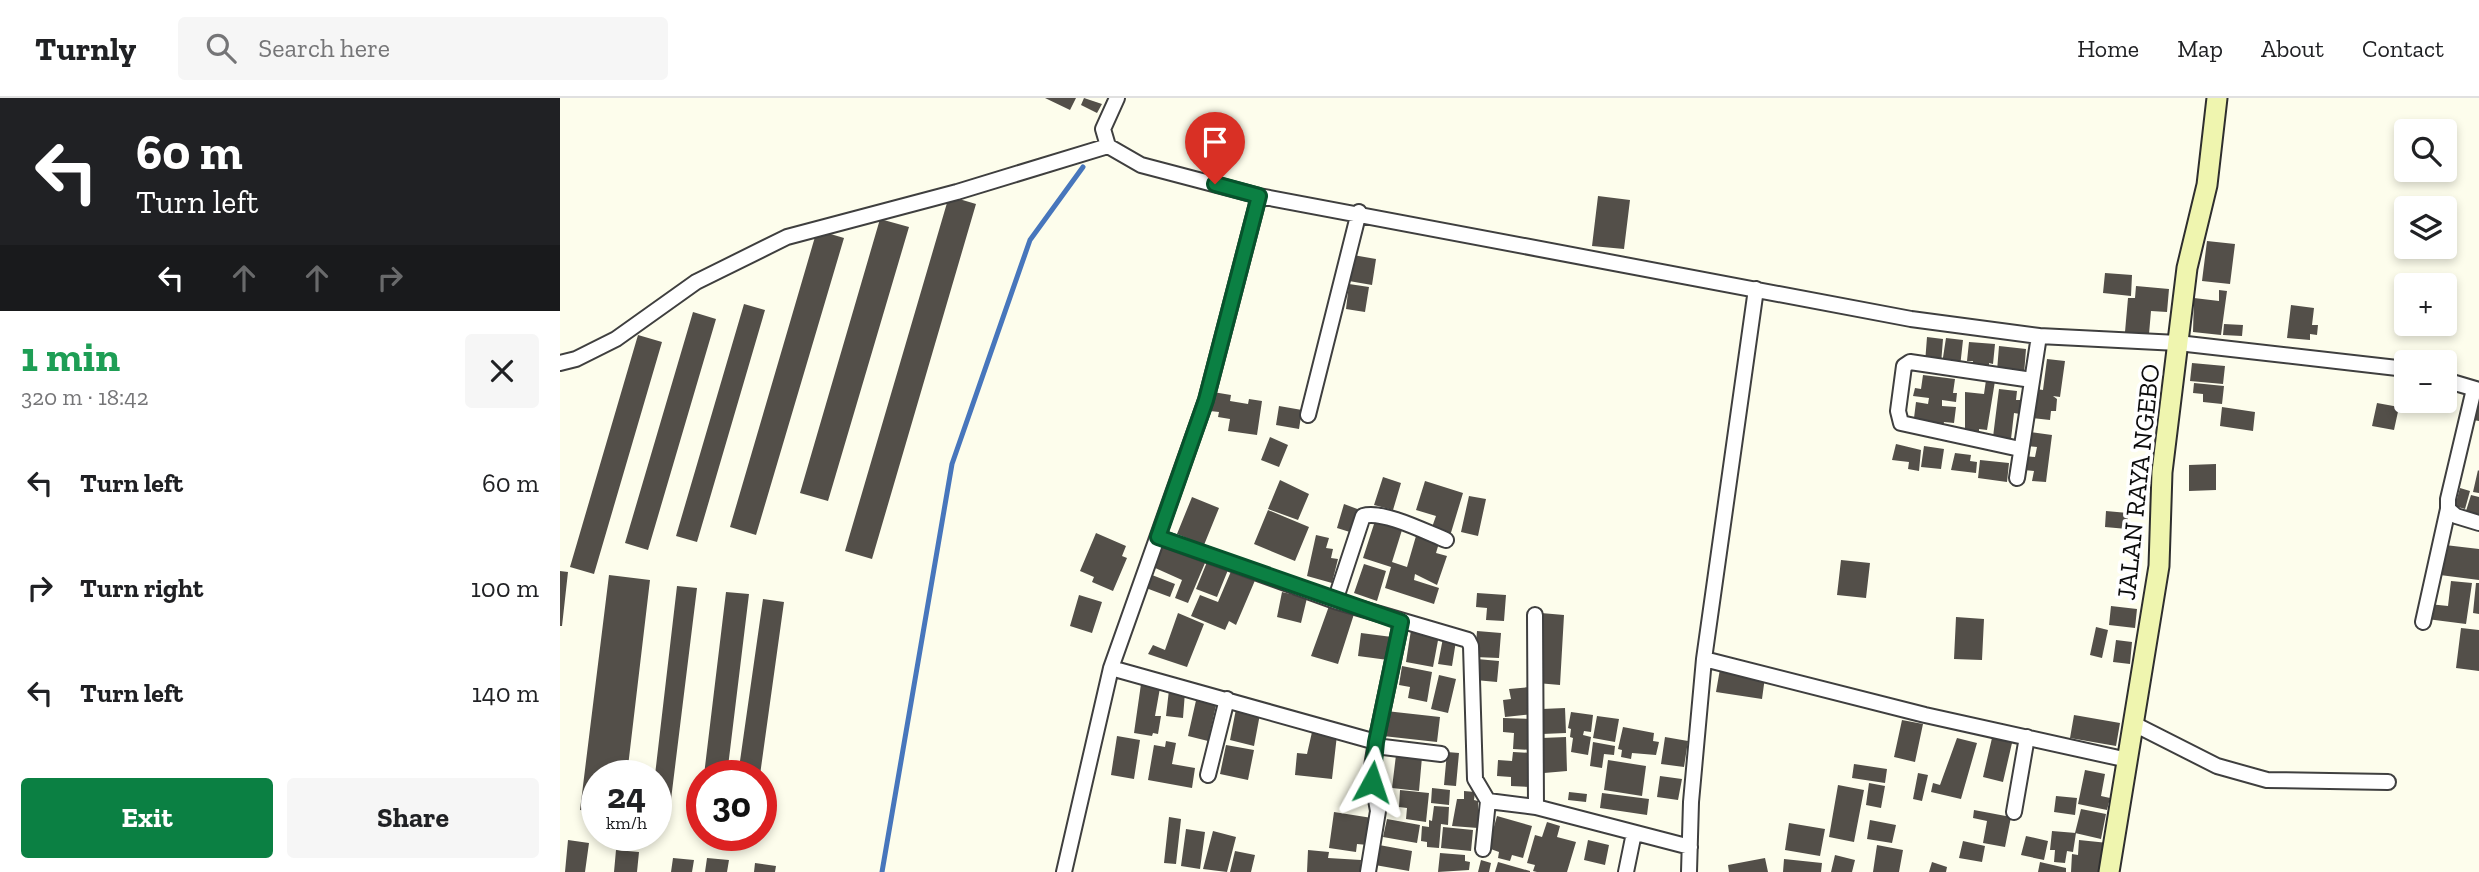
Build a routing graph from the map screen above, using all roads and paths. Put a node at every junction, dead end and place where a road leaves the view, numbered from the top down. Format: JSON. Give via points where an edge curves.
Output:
{"nodes":[{"id":1,"x":1117,"y":98,"type":"edge"},
{"id":2,"x":2217,"y":98,"type":"edge"},
{"id":3,"x":1108,"y":146,"type":"junction"},
{"id":4,"x":1259,"y":196,"type":"junction"},
{"id":5,"x":1359,"y":212,"type":"junction"},
{"id":6,"x":1756,"y":289,"type":"junction"},
{"id":7,"x":2039,"y":336,"type":"junction"},
{"id":8,"x":2178,"y":343,"type":"junction"},
{"id":9,"x":560,"y":363,"type":"edge"},
{"id":10,"x":2394,"y":368,"type":"edge"},
{"id":11,"x":2032,"y":380,"type":"junction"},
{"id":12,"x":2457,"y":384,"type":"edge"},
{"id":13,"x":2477,"y":390,"type":"edge"},
{"id":14,"x":1308,"y":415,"type":"dead end"},
{"id":15,"x":2020,"y":449,"type":"junction"},
{"id":16,"x":2017,"y":478,"type":"dead end"},
{"id":17,"x":2448,"y":509,"type":"junction"},
{"id":18,"x":2479,"y":523,"type":"edge"},
{"id":19,"x":1158,"y":537,"type":"junction"},
{"id":20,"x":1446,"y":540,"type":"dead end"},
{"id":21,"x":1335,"y":601,"type":"junction"},
{"id":22,"x":1535,"y":615,"type":"dead end"},
{"id":23,"x":1401,"y":622,"type":"junction"},
{"id":24,"x":2423,"y":622,"type":"dead end"},
{"id":25,"x":1704,"y":659,"type":"junction"},
{"id":26,"x":1111,"y":668,"type":"junction"},
{"id":27,"x":1227,"y":699,"type":"junction"},
{"id":28,"x":2134,"y":724,"type":"junction"},
{"id":29,"x":2027,"y":737,"type":"junction"},
{"id":30,"x":1376,"y":744,"type":"junction"},
{"id":31,"x":1441,"y":754,"type":"dead end"},
{"id":32,"x":2128,"y":760,"type":"junction"},
{"id":33,"x":1208,"y":775,"type":"dead end"},
{"id":34,"x":2388,"y":782,"type":"dead end"},
{"id":35,"x":1488,"y":801,"type":"junction"},
{"id":36,"x":1536,"y":807,"type":"junction"},
{"id":37,"x":2014,"y":812,"type":"dead end"},
{"id":38,"x":1634,"y":833,"type":"junction"},
{"id":39,"x":1690,"y":847,"type":"junction"},
{"id":40,"x":1483,"y":849,"type":"dead end"},
{"id":41,"x":1064,"y":872,"type":"edge"},
{"id":42,"x":1368,"y":872,"type":"edge"},
{"id":43,"x":1626,"y":872,"type":"edge"},
{"id":44,"x":1689,"y":872,"type":"edge"},
{"id":45,"x":2109,"y":872,"type":"edge"}],
"edges":[{"from":1,"to":3,"type":"street","via":[[1103,129]]},
{"from":2,"to":8,"type":"street","name":"JALAN RAYA NGEBO","via":[[2207,185],[2187,268]]},
{"from":3,"to":4,"type":"street","via":[[1141,165]]},
{"from":3,"to":9,"type":"street","via":[[787,237],[696,282],[616,339]]},
{"from":4,"to":5,"type":"street"},
{"from":4,"to":19,"type":"street","via":[[1206,400]]},
{"from":5,"to":6,"type":"street"},
{"from":5,"to":14,"type":"street"},
{"from":6,"to":7,"type":"street","via":[[1911,319]]},
{"from":6,"to":25,"type":"street"},
{"from":7,"to":8,"type":"street"},
{"from":7,"to":11,"type":"street"},
{"from":8,"to":10,"type":"street"},
{"from":8,"to":28,"type":"street","name":"JALAN RAYA NGEBO","via":[[2162,472],[2158,566]]},
{"from":11,"to":15,"type":"street"},
{"from":11,"to":15,"type":"street","via":[[1910,362],[1904,366],[1898,411],[1901,423]]},
{"from":12,"to":13,"type":"street"},
{"from":13,"to":17,"type":"street"},
{"from":15,"to":16,"type":"street"},
{"from":17,"to":18,"type":"street"},
{"from":17,"to":24,"type":"street"},
{"from":19,"to":21,"type":"street"},
{"from":19,"to":26,"type":"street"},
{"from":20,"to":21,"type":"street","via":[[1395,520],[1363,516]]},
{"from":21,"to":23,"type":"street"},
{"from":22,"to":36,"type":"street"},
{"from":23,"to":30,"type":"street"},
{"from":23,"to":35,"type":"street","via":[[1468,640],[1471,646],[1475,779]]},
{"from":25,"to":29,"type":"street","via":[[1925,716]]},
{"from":25,"to":39,"type":"street"},
{"from":26,"to":27,"type":"street"},
{"from":26,"to":41,"type":"street"},
{"from":27,"to":30,"type":"street"},
{"from":27,"to":33,"type":"street"},
{"from":28,"to":32,"type":"street","name":"JALAN RAYA NGEBO"},
{"from":28,"to":34,"type":"street","via":[[2217,766],[2267,780]]},
{"from":29,"to":32,"type":"street"},
{"from":29,"to":37,"type":"street"},
{"from":30,"to":31,"type":"street"},
{"from":30,"to":42,"type":"street","via":[[1371,772],[1378,811]]},
{"from":32,"to":45,"type":"street","name":"JALAN RAYA NGEBO"},
{"from":35,"to":36,"type":"street"},
{"from":35,"to":40,"type":"street"},
{"from":36,"to":38,"type":"street"},
{"from":38,"to":39,"type":"street"},
{"from":38,"to":43,"type":"street"},
{"from":39,"to":44,"type":"street"}]}
